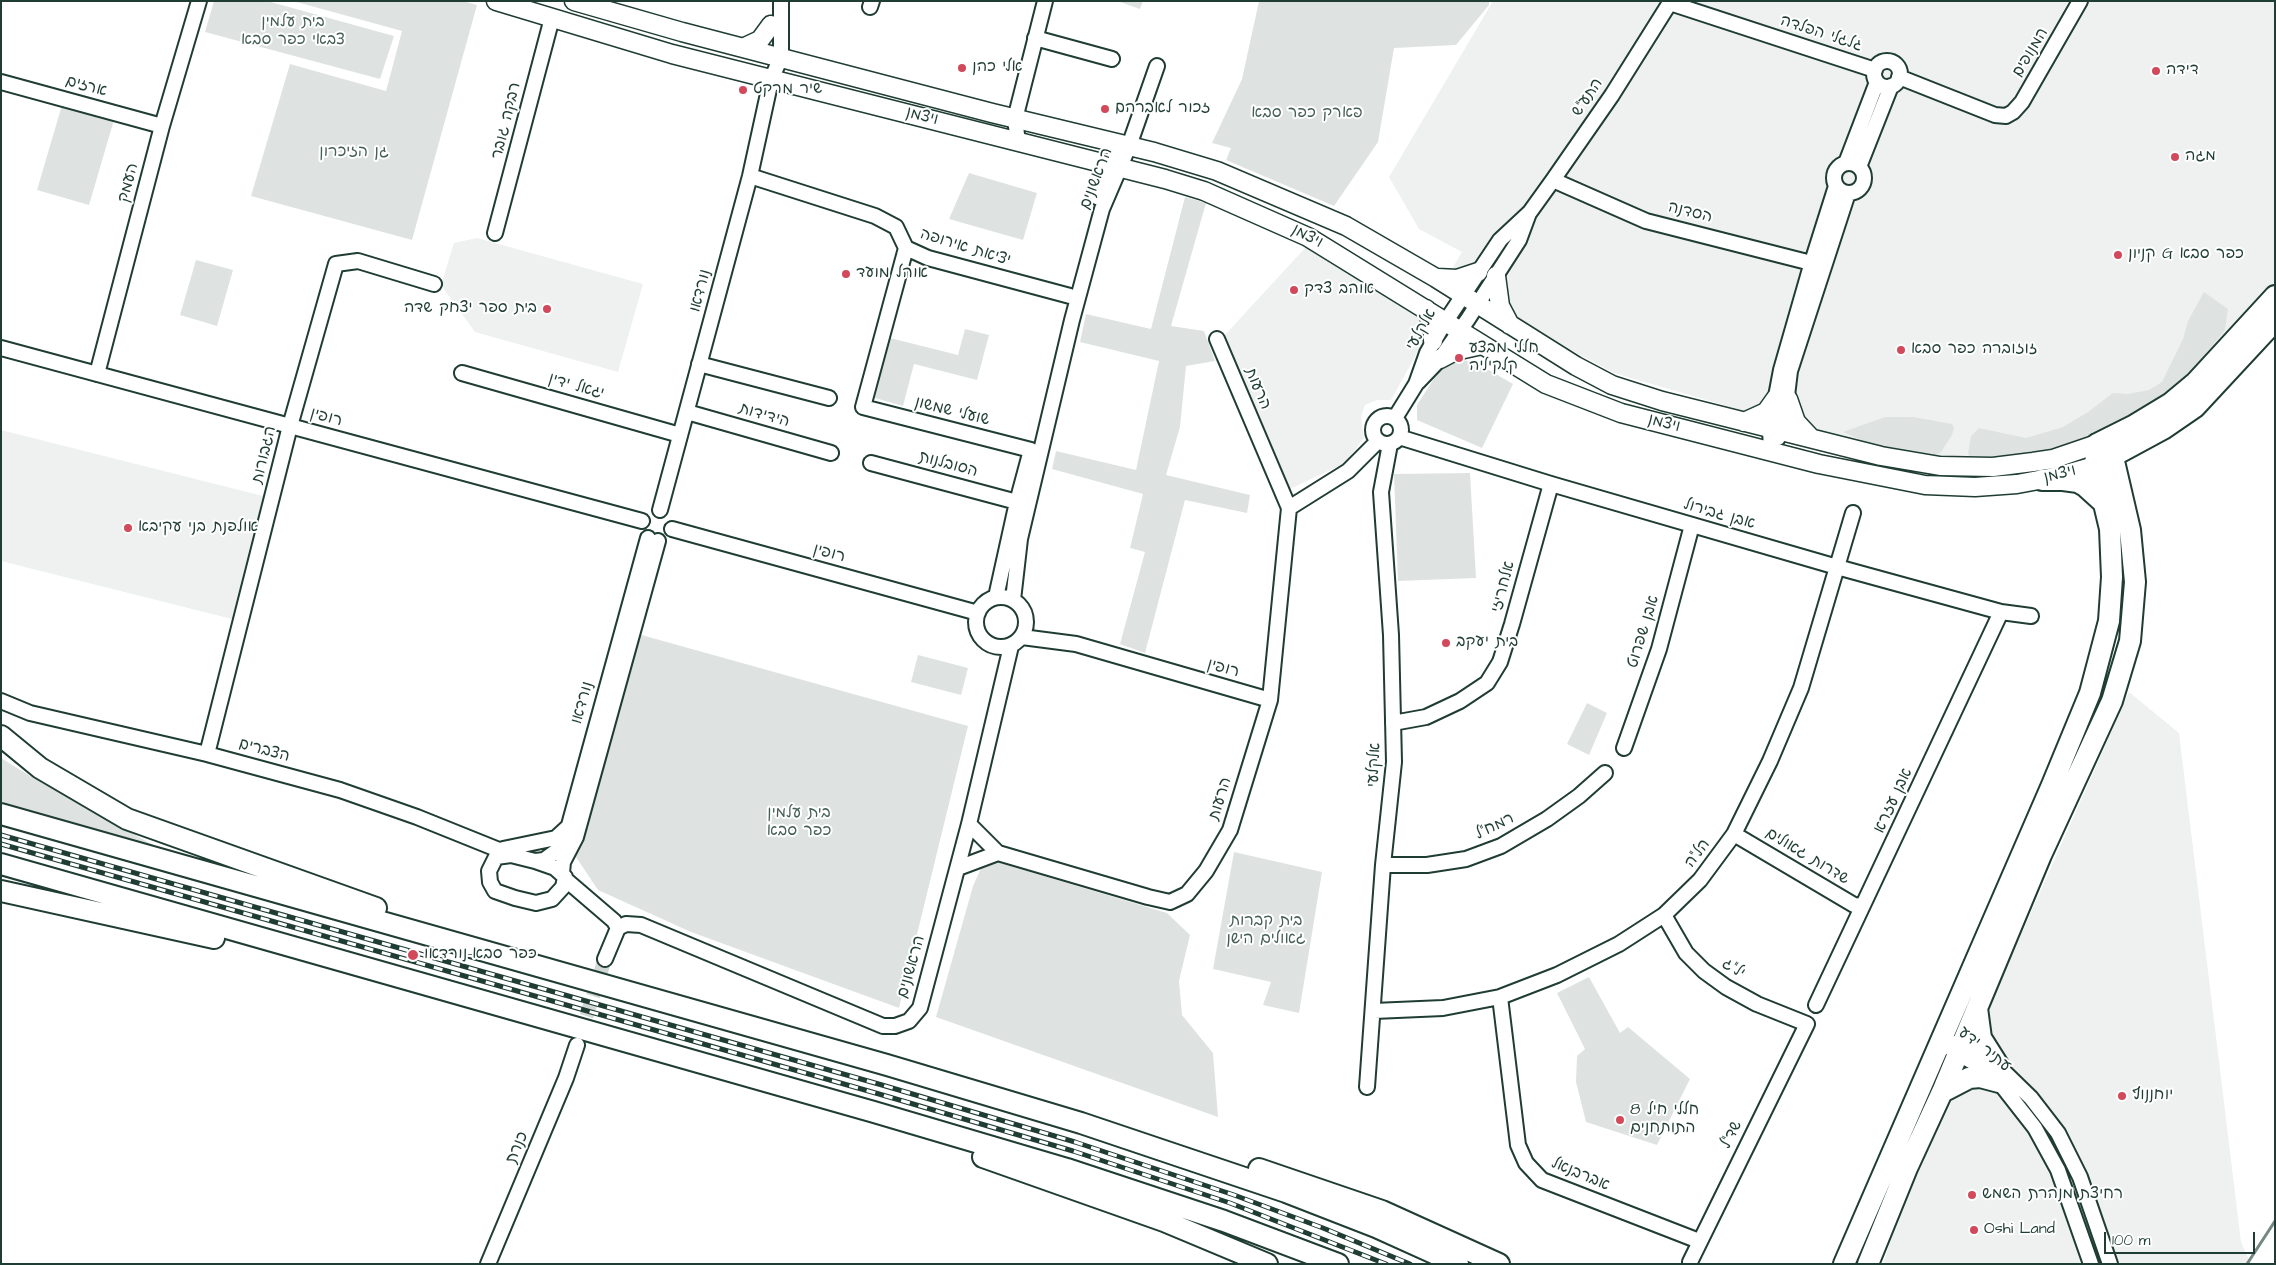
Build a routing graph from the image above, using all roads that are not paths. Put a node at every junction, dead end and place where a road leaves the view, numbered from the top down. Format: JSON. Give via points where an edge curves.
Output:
{"nodes":[{"id":1,"x":199,"y":1,"type":"edge"},
{"id":2,"x":496,"y":1,"type":"edge"},
{"id":3,"x":574,"y":1,"type":"edge"},
{"id":4,"x":780,"y":1,"type":"edge"},
{"id":5,"x":1045,"y":1,"type":"edge"},
{"id":6,"x":2080,"y":1,"type":"edge"},
{"id":7,"x":1670,"y":2,"type":"edge"},
{"id":8,"x":552,"y":18,"type":"junction"},
{"id":9,"x":771,"y":25,"type":"junction"},
{"id":10,"x":1035,"y":38,"type":"junction"},
{"id":11,"x":745,"y":48,"type":"junction"},
{"id":12,"x":774,"y":55,"type":"junction"},
{"id":13,"x":1112,"y":59,"type":"dead end"},
{"id":14,"x":1157,"y":66,"type":"dead end"},
{"id":15,"x":1876,"y":76,"type":"junction"},
{"id":16,"x":771,"y":80,"type":"junction"},
{"id":17,"x":1,"y":82,"type":"edge"},
{"id":18,"x":1895,"y":82,"type":"junction"},
{"id":19,"x":1022,"y":92,"type":"junction"},
{"id":20,"x":1016,"y":119,"type":"junction"},
{"id":21,"x":162,"y":126,"type":"junction"},
{"id":22,"x":1052,"y":128,"type":"junction"},
{"id":23,"x":1018,"y":142,"type":"junction"},
{"id":24,"x":1123,"y":144,"type":"junction"},
{"id":25,"x":1852,"y":165,"type":"junction"},
{"id":26,"x":1114,"y":167,"type":"junction"},
{"id":27,"x":750,"y":176,"type":"junction"},
{"id":28,"x":1553,"y":180,"type":"junction"},
{"id":29,"x":1842,"y":189,"type":"junction"},
{"id":30,"x":1530,"y":212,"type":"junction"},
{"id":31,"x":495,"y":233,"type":"dead end"},
{"id":32,"x":906,"y":248,"type":"junction"},
{"id":33,"x":1817,"y":264,"type":"junction"},
{"id":34,"x":1478,"y":272,"type":"junction"},
{"id":35,"x":1496,"y":276,"type":"junction"},
{"id":36,"x":1436,"y":278,"type":"junction"},
{"id":37,"x":434,"y":284,"type":"dead end"},
{"id":38,"x":1070,"y":296,"type":"junction"},
{"id":39,"x":2275,"y":296,"type":"edge"},
{"id":40,"x":1470,"y":300,"type":"junction"},
{"id":41,"x":1426,"y":309,"type":"junction"},
{"id":42,"x":2275,"y":321,"type":"edge"},
{"id":43,"x":1445,"y":322,"type":"junction"},
{"id":44,"x":1510,"y":325,"type":"junction"},
{"id":45,"x":1460,"y":331,"type":"junction"},
{"id":46,"x":1217,"y":339,"type":"dead end"},
{"id":47,"x":1433,"y":341,"type":"junction"},
{"id":48,"x":1482,"y":345,"type":"junction"},
{"id":49,"x":1,"y":348,"type":"edge"},
{"id":50,"x":1440,"y":360,"type":"junction"},
{"id":51,"x":699,"y":364,"type":"junction"},
{"id":52,"x":1781,"y":370,"type":"junction"},
{"id":53,"x":462,"y":373,"type":"dead end"},
{"id":54,"x":97,"y":374,"type":"junction"},
{"id":55,"x":1416,"y":384,"type":"junction"},
{"id":56,"x":1785,"y":394,"type":"junction"},
{"id":57,"x":829,"y":398,"type":"dead end"},
{"id":58,"x":687,"y":412,"type":"junction"},
{"id":59,"x":1395,"y":418,"type":"junction"},
{"id":60,"x":1744,"y":422,"type":"junction"},
{"id":61,"x":290,"y":426,"type":"junction"},
{"id":62,"x":1776,"y":430,"type":"junction"},
{"id":63,"x":680,"y":435,"type":"junction"},
{"id":64,"x":1811,"y":438,"type":"junction"},
{"id":65,"x":2143,"y":440,"type":"junction"},
{"id":66,"x":1389,"y":441,"type":"junction"},
{"id":67,"x":2097,"y":444,"type":"junction"},
{"id":68,"x":1031,"y":450,"type":"junction"},
{"id":69,"x":1771,"y":452,"type":"junction"},
{"id":70,"x":831,"y":453,"type":"dead end"},
{"id":71,"x":2104,"y":461,"type":"junction"},
{"id":72,"x":871,"y":462,"type":"dead end"},
{"id":73,"x":2042,"y":480,"type":"junction"},
{"id":74,"x":1550,"y":484,"type":"junction"},
{"id":75,"x":2115,"y":501,"type":"junction"},
{"id":76,"x":1017,"y":502,"type":"junction"},
{"id":77,"x":1289,"y":508,"type":"junction"},
{"id":78,"x":660,"y":510,"type":"junction"},
{"id":79,"x":1853,"y":514,"type":"dead end"},
{"id":80,"x":642,"y":521,"type":"junction"},
{"id":81,"x":1692,"y":525,"type":"junction"},
{"id":82,"x":672,"y":529,"type":"junction"},
{"id":83,"x":653,"y":540,"type":"junction"},
{"id":84,"x":1837,"y":567,"type":"junction"},
{"id":85,"x":996,"y":597,"type":"junction"},
{"id":86,"x":1013,"y":600,"type":"junction"},
{"id":87,"x":978,"y":612,"type":"junction"},
{"id":88,"x":2001,"y":612,"type":"junction"},
{"id":89,"x":2031,"y":616,"type":"dead end"},
{"id":90,"x":1016,"y":642,"type":"junction"},
{"id":91,"x":1270,"y":700,"type":"junction"},
{"id":92,"x":1,"y":702,"type":"edge"},
{"id":93,"x":1394,"y":723,"type":"junction"},
{"id":94,"x":1,"y":736,"type":"edge"},
{"id":95,"x":1,"y":741,"type":"edge"},
{"id":96,"x":1624,"y":748,"type":"dead end"},
{"id":97,"x":207,"y":754,"type":"junction"},
{"id":98,"x":40,"y":768,"type":"junction"},
{"id":99,"x":1605,"y":773,"type":"dead end"},
{"id":100,"x":1,"y":814,"type":"edge"},
{"id":101,"x":969,"y":824,"type":"junction"},
{"id":102,"x":569,"y":827,"type":"junction"},
{"id":103,"x":1734,"y":834,"type":"junction"},
{"id":104,"x":505,"y":852,"type":"junction"},
{"id":105,"x":998,"y":853,"type":"junction"},
{"id":106,"x":535,"y":861,"type":"junction"},
{"id":107,"x":1,"y":864,"type":"edge"},
{"id":108,"x":1383,"y":865,"type":"junction"},
{"id":109,"x":958,"y":868,"type":"junction"},
{"id":110,"x":564,"y":876,"type":"junction"},
{"id":111,"x":1,"y":891,"type":"edge"},
{"id":112,"x":557,"y":895,"type":"junction"},
{"id":113,"x":588,"y":901,"type":"junction"},
{"id":114,"x":1862,"y":906,"type":"junction"},
{"id":115,"x":1664,"y":915,"type":"junction"},
{"id":116,"x":618,"y":928,"type":"junction"},
{"id":117,"x":606,"y":959,"type":"tunnel mouth"},
{"id":118,"x":531,"y":964,"type":"junction"},
{"id":119,"x":1500,"y":997,"type":"junction"},
{"id":120,"x":474,"y":998,"type":"junction"},
{"id":121,"x":1816,"y":1005,"type":"dead end"},
{"id":122,"x":1977,"y":1006,"type":"junction"},
{"id":123,"x":1374,"y":1011,"type":"junction"},
{"id":124,"x":1807,"y":1024,"type":"joint"},
{"id":125,"x":577,"y":1045,"type":"tunnel mouth"},
{"id":126,"x":1953,"y":1046,"type":"junction"},
{"id":127,"x":888,"y":1066,"type":"junction"},
{"id":128,"x":1998,"y":1074,"type":"junction"},
{"id":129,"x":1367,"y":1087,"type":"dead end"},
{"id":130,"x":800,"y":1091,"type":"junction"},
{"id":131,"x":1942,"y":1092,"type":"junction"},
{"id":132,"x":1699,"y":1241,"type":"junction"},
{"id":133,"x":1690,"y":1262,"type":"dead end"},
{"id":134,"x":488,"y":1264,"type":"edge"},
{"id":135,"x":1267,"y":1264,"type":"edge"},
{"id":136,"x":1338,"y":1264,"type":"edge"},
{"id":137,"x":1458,"y":1264,"type":"edge"},
{"id":138,"x":1499,"y":1264,"type":"edge"},
{"id":139,"x":1844,"y":1264,"type":"edge"},
{"id":140,"x":1868,"y":1264,"type":"edge"},
{"id":141,"x":2091,"y":1264,"type":"edge"},
{"id":142,"x":2110,"y":1264,"type":"edge"}],
"edges":[{"from":1,"to":21,"type":"street","name":"העמק"},
{"from":2,"to":8,"type":"main road","name":"ויצמן"},
{"from":3,"to":11,"type":"main road","name":"ויצמן"},
{"from":4,"to":9,"type":"street"},
{"from":4,"to":12,"type":"street"},
{"from":5,"to":10,"type":"street"},
{"from":6,"to":18,"type":"street","name":"המנופים","via":[[2022,102],[2006,116],[1994,115]]},
{"from":7,"to":15,"type":"street","name":"גלגלי הפלדה"},
{"from":7,"to":28,"type":"street","name":"התע\"ש","via":[[1612,95]]},
{"from":8,"to":16,"type":"main road","name":"ויצמן"},
{"from":8,"to":31,"type":"street","name":"רבקה גובר"},
{"from":9,"to":11,"type":"main road","via":[[760,40]]},
{"from":9,"to":12,"type":"street"},
{"from":10,"to":13,"type":"street"},
{"from":10,"to":19,"type":"street"},
{"from":11,"to":12,"type":"main road","name":"ויצמן"},
{"from":12,"to":16,"type":"street","name":"נורדאו"},
{"from":12,"to":20,"type":"main road","name":"ויצמן"},
{"from":14,"to":24,"type":"street","via":[[1138,121]]},
{"from":15,"to":18,"type":"street","via":[[1883,86]]},
{"from":15,"to":18,"type":"street","via":[[1884,62],[1892,62],[1898,68]]},
{"from":15,"to":25,"type":"street"},
{"from":16,"to":23,"type":"main road","name":"ויצמן"},
{"from":16,"to":27,"type":"street","name":"נורדאו"},
{"from":17,"to":21,"type":"street","name":"ארזים"},
{"from":18,"to":25,"type":"street"},
{"from":19,"to":20,"type":"street"},
{"from":19,"to":22,"type":"street","via":[[1029,110]]},
{"from":20,"to":22,"type":"main road","name":"ויצמן"},
{"from":20,"to":23,"type":"street"},
{"from":21,"to":54,"type":"street","name":"העמק"},
{"from":22,"to":24,"type":"main road","name":"ויצמן"},
{"from":23,"to":26,"type":"main road","name":"ויצמן"},
{"from":24,"to":26,"type":"street","name":"הראשונים"},
{"from":24,"to":36,"type":"main road","name":"ויצמן","via":[[1216,171],[1264,189],[1346,226]]},
{"from":25,"to":29,"type":"street","via":[[1835,172]]},
{"from":25,"to":29,"type":"street","via":[[1864,175],[1863,184],[1857,191]]},
{"from":26,"to":38,"type":"street","name":"הראשונים","via":[[1098,194]]},
{"from":26,"to":41,"type":"main road","name":"ויצמן","via":[[1204,191],[1281,223],[1340,255]]},
{"from":26,"to":86,"type":"street","name":"הראשונים","via":[[1039,453],[1020,539]]},
{"from":27,"to":32,"type":"street","name":"יציאת אירופה","via":[[874,216],[896,227]]},
{"from":27,"to":51,"type":"street","name":"נורדאו"},
{"from":28,"to":30,"type":"street","name":"התע\"ש"},
{"from":28,"to":33,"type":"street","name":"הסדנה","via":[[1646,220]]},
{"from":29,"to":33,"type":"street"},
{"from":30,"to":34,"type":"street","name":"התע\"ש","via":[[1508,231]]},
{"from":30,"to":35,"type":"street","name":"התע\"ש","via":[[1519,240]]},
{"from":32,"to":38,"type":"street","name":"יציאת אירופה","via":[[928,258]]},
{"from":32,"to":68,"type":"street","name":"שועלי שמשון","via":[[863,408]]},
{"from":33,"to":52,"type":"street"},
{"from":33,"to":56,"type":"street"},
{"from":34,"to":36,"type":"main road","via":[[1457,280]]},
{"from":34,"to":40,"type":"street","name":"התע\"ש"},
{"from":35,"to":40,"type":"street","name":"התע\"ש"},
{"from":35,"to":44,"type":"main road","via":[[1500,306]]},
{"from":36,"to":40,"type":"main road","name":"ויצמן"},
{"from":37,"to":61,"type":"street","name":"הגבורות","via":[[358,261],[336,264]]},
{"from":38,"to":68,"type":"street","name":"הראשונים"},
{"from":39,"to":67,"type":"highway","via":[[2195,383],[2171,403]]},
{"from":40,"to":43,"type":"street","name":"אלקלעי"},
{"from":40,"to":44,"type":"main road","name":"ויצמן"},
{"from":40,"to":45,"type":"street","name":"התע\"ש"},
{"from":41,"to":43,"type":"main road","name":"ויצמן"},
{"from":41,"to":47,"type":"main road","via":[[1433,327]]},
{"from":42,"to":65,"type":"highway","via":[[2195,407]]},
{"from":43,"to":45,"type":"main road","name":"ויצמן"},
{"from":43,"to":47,"type":"street","name":"אלקלעי"},
{"from":44,"to":60,"type":"main road","name":"ויצמן","via":[[1612,385],[1662,402]]},
{"from":45,"to":48,"type":"main road","name":"ויצמן"},
{"from":45,"to":50,"type":"street","name":"אלקלעי"},
{"from":46,"to":77,"type":"street","name":"הרעות"},
{"from":47,"to":55,"type":"street","name":"אלקלעי"},
{"from":48,"to":50,"type":"main road","via":[[1455,351]]},
{"from":48,"to":69,"type":"main road","name":"ויצמן","via":[[1546,384],[1592,403]]},
{"from":49,"to":54,"type":"street","name":"רופין"},
{"from":50,"to":55,"type":"street","name":"אלקלעי"},
{"from":51,"to":57,"type":"street"},
{"from":51,"to":58,"type":"street","name":"נורדאו"},
{"from":52,"to":56,"type":"street"},
{"from":52,"to":56,"type":"street"},
{"from":53,"to":63,"type":"street","name":"יגאל ידין"},
{"from":54,"to":61,"type":"street","name":"רופין"},
{"from":55,"to":59,"type":"street","name":"אלקלעי"},
{"from":56,"to":60,"type":"main road","via":[[1766,412]]},
{"from":56,"to":62,"type":"street"},
{"from":56,"to":64,"type":"main road","via":[[1796,422]]},
{"from":58,"to":63,"type":"street","name":"נורדאו"},
{"from":58,"to":70,"type":"street","name":"הידידות"},
{"from":59,"to":66,"type":"street","via":[[1400,426]]},
{"from":59,"to":66,"type":"street","via":[[1385,416],[1375,422],[1372,431]]},
{"from":60,"to":62,"type":"main road","name":"ויצמן"},
{"from":61,"to":80,"type":"street","name":"רופין"},
{"from":61,"to":97,"type":"street","name":"הגבורות"},
{"from":62,"to":64,"type":"main road","name":"ויצמן"},
{"from":62,"to":69,"type":"street"},
{"from":63,"to":78,"type":"street","name":"נורדאו"},
{"from":64,"to":67,"type":"main road","name":"ויצמן","via":[[1902,460],[1978,467],[2053,459]]},
{"from":65,"to":71,"type":"highway"},
{"from":65,"to":75,"type":"highway"},
{"from":66,"to":74,"type":"street","name":"אבן גבירול"},
{"from":66,"to":77,"type":"street"},
{"from":66,"to":93,"type":"street","name":"אלקלעי","via":[[1381,492]]},
{"from":67,"to":71,"type":"highway"},
{"from":68,"to":76,"type":"street","name":"הראשונים"},
{"from":69,"to":73,"type":"main road","name":"ויצמן","via":[[1925,485],[1975,487]]},
{"from":71,"to":73,"type":"main road","name":"ויצמן"},
{"from":71,"to":75,"type":"highway"},
{"from":72,"to":76,"type":"street","name":"הסובלנות"},
{"from":73,"to":75,"type":"highway","via":[[2078,482]]},
{"from":74,"to":81,"type":"street","name":"אבן גבירול"},
{"from":74,"to":93,"type":"street","name":"אלחריזי","via":[[1500,662],[1487,683],[1460,701],[1426,717]]},
{"from":75,"to":122,"type":"highway","via":[[2130,530],[2136,582],[2130,641],[2112,701],[2041,855]]},
{"from":75,"to":126,"type":"highway","via":[[2109,621],[2090,693]]},
{"from":76,"to":85,"type":"street","name":"הראשונים"},
{"from":77,"to":91,"type":"street","name":"הרעות"},
{"from":78,"to":80,"type":"street","via":[[651,511]]},
{"from":78,"to":82,"type":"street","via":[[671,519]]},
{"from":79,"to":84,"type":"street","name":"הל\"ה"},
{"from":80,"to":83,"type":"street","via":[[642,531]]},
{"from":81,"to":84,"type":"street","name":"אבן גבירול"},
{"from":81,"to":96,"type":"street","name":"אבן שפרוט","via":[[1658,649]]},
{"from":82,"to":83,"type":"street","via":[[667,537]]},
{"from":82,"to":87,"type":"street","name":"רופין"},
{"from":83,"to":102,"type":"street","name":"נורדאו"},
{"from":83,"to":110,"type":"street","name":"נורדאו","via":[[576,838],[563,862]]},
{"from":84,"to":88,"type":"street","name":"אבן גבירול"},
{"from":84,"to":103,"type":"street","name":"הל\"ה","via":[[1801,688]]},
{"from":85,"to":86,"type":"street"},
{"from":85,"to":87,"type":"street"},
{"from":86,"to":90,"type":"street","via":[[1020,605],[1027,621]]},
{"from":87,"to":90,"type":"street","via":[[976,621],[981,637],[994,646]]},
{"from":88,"to":89,"type":"street","name":"אבן גבירול"},
{"from":88,"to":114,"type":"street","name":"אבן עזרא"},
{"from":90,"to":91,"type":"street","name":"רופין","via":[[1076,644]]},
{"from":90,"to":101,"type":"street","name":"הראשונים"},
{"from":91,"to":105,"type":"street","name":"הרעות","via":[[1230,830],[1206,871],[1187,894],[1170,902]]},
{"from":92,"to":97,"type":"street","name":"הצברים","via":[[30,714]]},
{"from":93,"to":108,"type":"street","name":"אלקלעי","via":[[1394,762]]},
{"from":94,"to":98,"type":"highway"},
{"from":95,"to":98,"type":"highway"},
{"from":97,"to":104,"type":"street","name":"הצברים","via":[[322,785]]},
{"from":98,"to":118,"type":"highway","via":[[111,811],[141,825]]},
{"from":99,"to":108,"type":"street","name":"רמח\"ל","via":[[1547,819],[1501,846],[1466,859],[1427,865]]},
{"from":100,"to":118,"type":"highway"},
{"from":101,"to":105,"type":"street","name":"הרעות"},
{"from":101,"to":109,"type":"street","name":"הראשונים"},
{"from":102,"to":104,"type":"street","via":[[556,838]]},
{"from":102,"to":106,"type":"street","name":"נורדאו","via":[[558,850]]},
{"from":103,"to":114,"type":"street","name":"שדרות גאולים","via":[[1854,905]]},
{"from":103,"to":115,"type":"street","name":"הל\"ה","via":[[1700,880]]},
{"from":104,"to":106,"type":"street","name":"הצברים"},
{"from":104,"to":112,"type":"street","via":[[491,863],[489,880],[495,891],[536,903],[549,901]]},
{"from":105,"to":109,"type":"street"},
{"from":106,"to":110,"type":"street","name":"הצברים","via":[[550,865]]},
{"from":107,"to":120,"type":"highway"},
{"from":108,"to":123,"type":"street","name":"אלקלעי"},
{"from":109,"to":116,"type":"street","name":"הראשונים","via":[[920,1008],[909,1021],[896,1026],[883,1026],[641,925],[626,924]]},
{"from":110,"to":112,"type":"street","name":"נורדאו"},
{"from":110,"to":113,"type":"street"},
{"from":111,"to":120,"type":"highway"},
{"from":112,"to":113,"type":"street"},
{"from":113,"to":116,"type":"street","via":[[614,921]]},
{"from":114,"to":121,"type":"street","name":"אבן עזרא"},
{"from":115,"to":119,"type":"street","name":"הל\"ה","via":[[1618,944],[1557,975]]},
{"from":115,"to":124,"type":"street","name":"יל\"ג","via":[[1686,953],[1726,987],[1757,1004]]},
{"from":116,"to":117,"type":"street"},
{"from":118,"to":127,"type":"highway"},
{"from":119,"to":123,"type":"street","name":"הל\"ה","via":[[1443,1008]]},
{"from":119,"to":132,"type":"street","name":"אברבנאל","via":[[1518,1145],[1526,1163],[1542,1180]]},
{"from":120,"to":130,"type":"highway"},
{"from":122,"to":126,"type":"highway"},
{"from":122,"to":128,"type":"highway","via":[[1981,1038]]},
{"from":123,"to":129,"type":"street","name":"אלקלעי"},
{"from":124,"to":132,"type":"street","name":"שד\"ל"},
{"from":125,"to":134,"type":"street","name":"כנרת"},
{"from":126,"to":128,"type":"street","name":"עתיר ידע","via":[[1986,1070]]},
{"from":126,"to":131,"type":"highway"},
{"from":126,"to":139,"type":"highway"},
{"from":127,"to":137,"type":"highway","via":[[1081,1123],[1240,1175],[1376,1227]]},
{"from":127,"to":138,"type":"highway","via":[[1190,1147],[1309,1184],[1382,1211]]},
{"from":128,"to":131,"type":"highway","via":[[1969,1078]]},
{"from":128,"to":141,"type":"street","name":"עתיר ידע","via":[[2035,1128],[2058,1170]]},
{"from":128,"to":142,"type":"street","name":"עתיר ידע","via":[[2031,1098],[2058,1133],[2080,1177]]},
{"from":130,"to":135,"type":"highway","via":[[1164,1221]]},
{"from":130,"to":136,"type":"highway","via":[[1084,1175],[1224,1221]]},
{"from":131,"to":140,"type":"highway"},
{"from":132,"to":133,"type":"street","name":"שד\"ל"}]}
